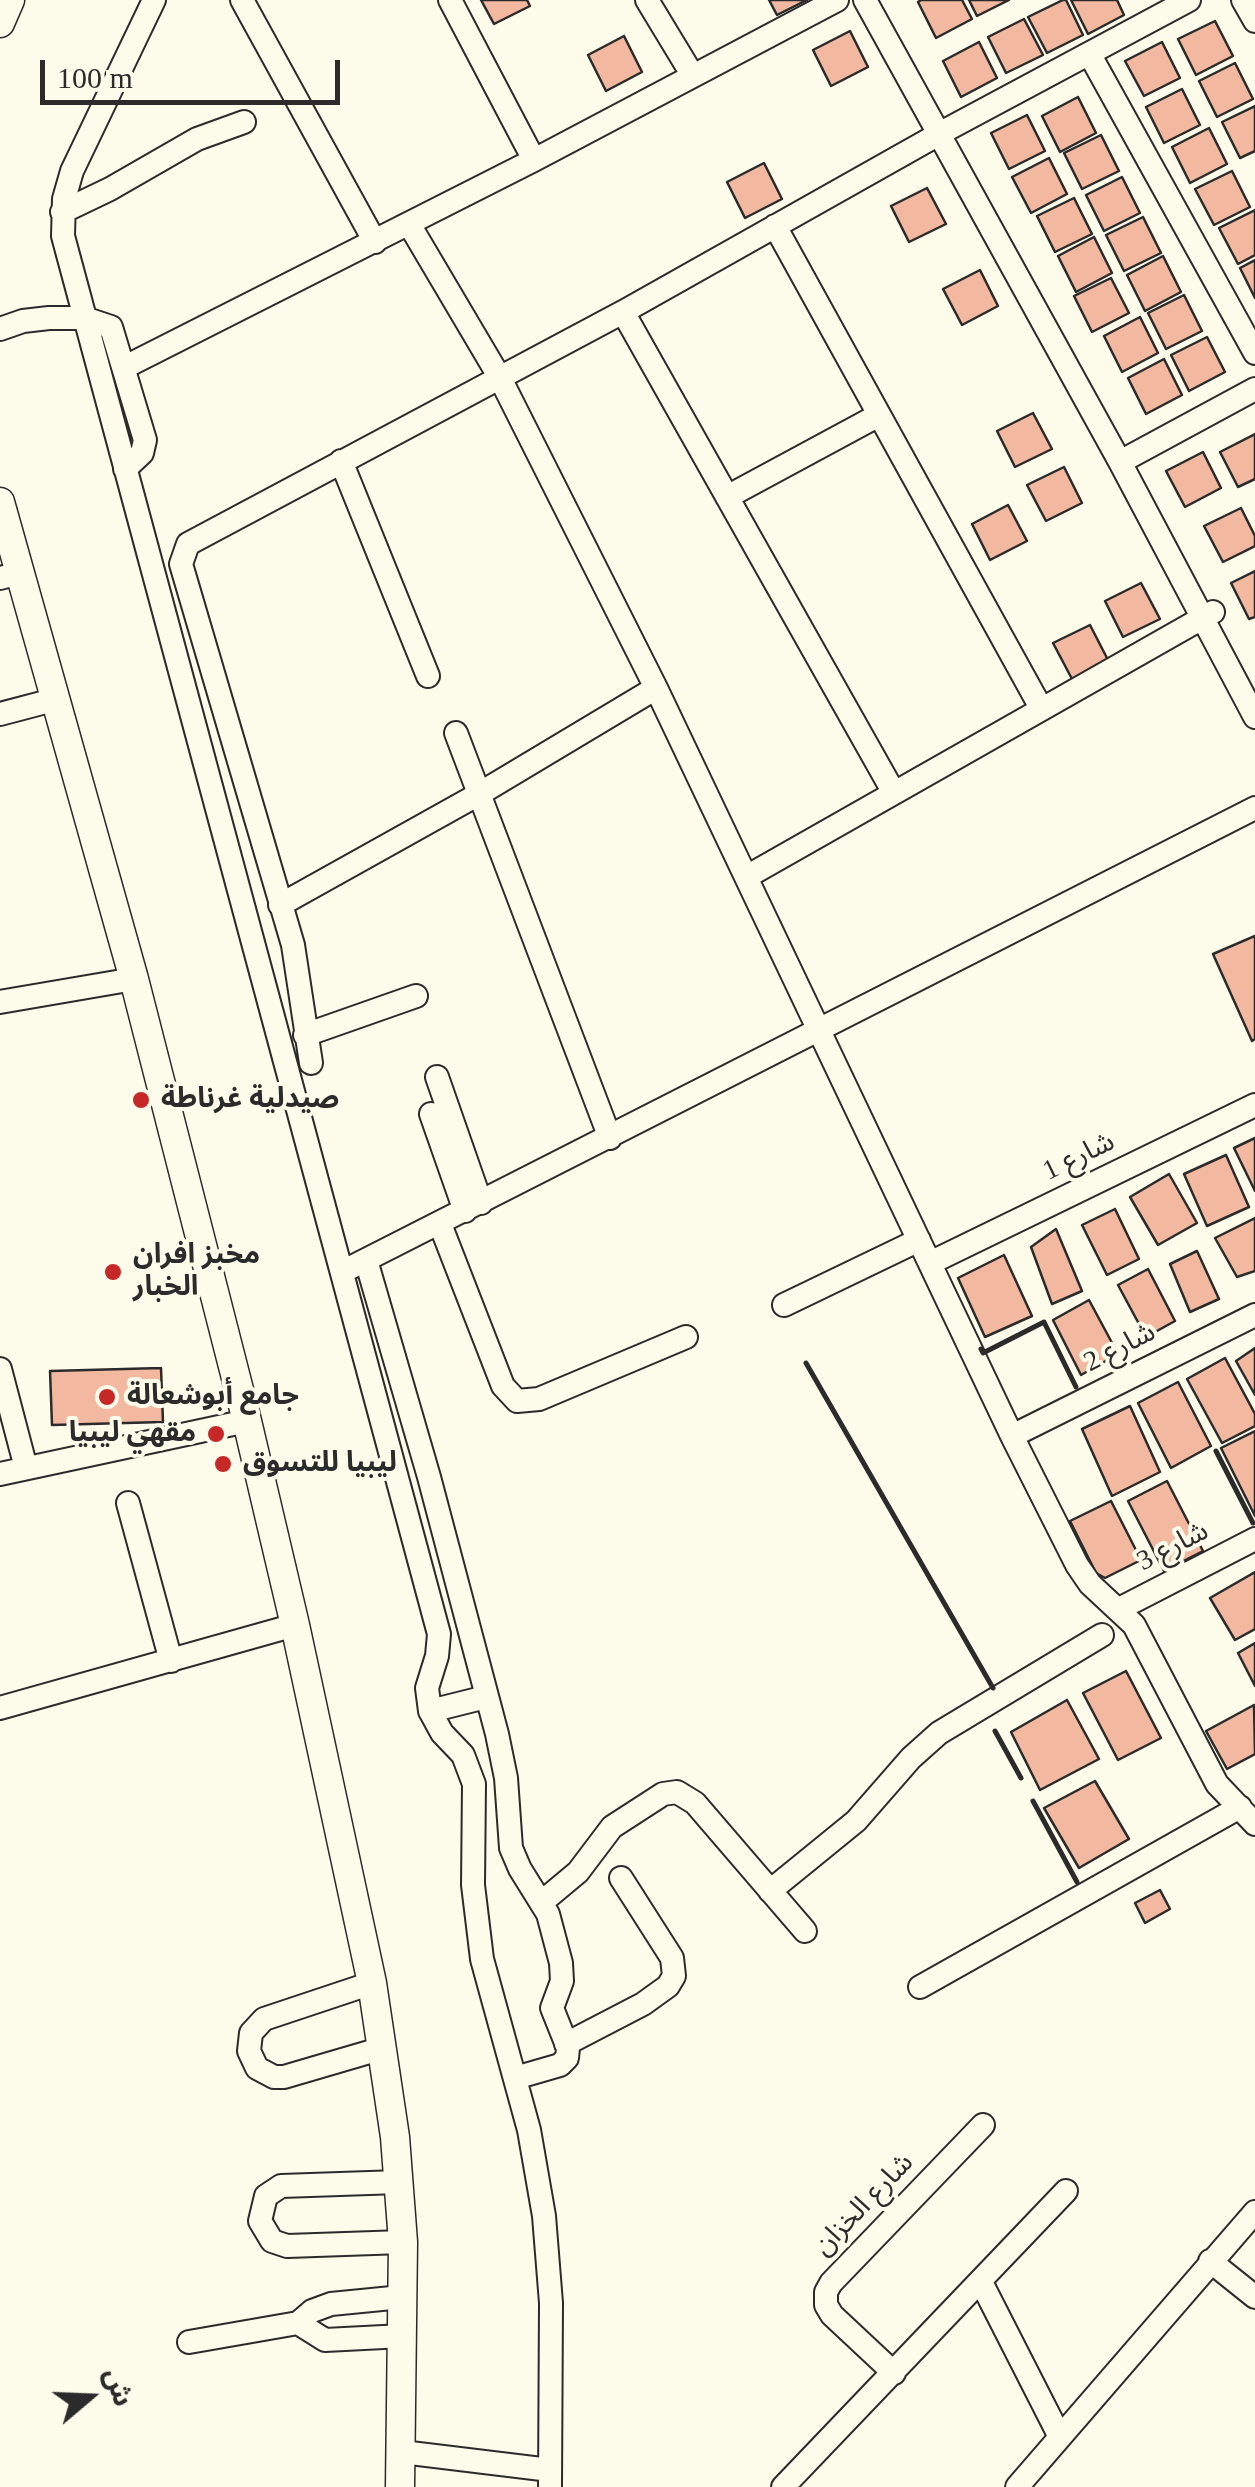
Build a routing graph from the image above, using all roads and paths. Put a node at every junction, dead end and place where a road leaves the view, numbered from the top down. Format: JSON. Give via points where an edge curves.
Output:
{"nodes":[{"id":1,"x":10,"y":0,"type":"edge"},
{"id":2,"x":154,"y":0,"type":"edge"},
{"id":3,"x":242,"y":0,"type":"edge"},
{"id":4,"x":450,"y":0,"type":"edge"},
{"id":5,"x":648,"y":0,"type":"edge"},
{"id":6,"x":837,"y":0,"type":"edge"},
{"id":7,"x":865,"y":0,"type":"edge"},
{"id":8,"x":876,"y":0,"type":"edge"},
{"id":9,"x":1189,"y":0,"type":"edge"},
{"id":10,"x":1243,"y":0,"type":"edge"},
{"id":11,"x":1255,"y":21,"type":"edge"},
{"id":12,"x":0,"y":23,"type":"edge"},
{"id":13,"x":1090,"y":55,"type":"junction"},
{"id":14,"x":694,"y":76,"type":"junction"},
{"id":15,"x":244,"y":122,"type":"dead end"},
{"id":16,"x":944,"y":131,"type":"junction"},
{"id":17,"x":534,"y":160,"type":"junction"},
{"id":18,"x":62,"y":212,"type":"junction"},
{"id":19,"x":410,"y":224,"type":"junction"},
{"id":20,"x":775,"y":226,"type":"junction"},
{"id":21,"x":376,"y":242,"type":"junction"},
{"id":22,"x":623,"y":312,"type":"junction"},
{"id":23,"x":84,"y":318,"type":"junction"},
{"id":24,"x":0,"y":329,"type":"edge"},
{"id":25,"x":1255,"y":353,"type":"edge"},
{"id":26,"x":125,"y":367,"type":"junction"},
{"id":27,"x":500,"y":378,"type":"junction"},
{"id":28,"x":1255,"y":389,"type":"edge"},
{"id":29,"x":880,"y":415,"type":"junction"},
{"id":30,"x":1125,"y":459,"type":"junction"},
{"id":31,"x":341,"y":461,"type":"junction"},
{"id":32,"x":125,"y":469,"type":"junction"},
{"id":33,"x":727,"y":497,"type":"junction"},
{"id":34,"x":0,"y":502,"type":"edge"},
{"id":35,"x":10,"y":576,"type":"edge"},
{"id":36,"x":1209,"y":615,"type":"junction"},
{"id":37,"x":428,"y":676,"type":"dead end"},
{"id":38,"x":656,"y":688,"type":"junction"},
{"id":39,"x":1255,"y":694,"type":"edge"},
{"id":40,"x":57,"y":699,"type":"junction"},
{"id":41,"x":1041,"y":708,"type":"junction"},
{"id":42,"x":0,"y":714,"type":"edge"},
{"id":43,"x":1255,"y":717,"type":"edge"},
{"id":44,"x":456,"y":733,"type":"dead end"},
{"id":45,"x":894,"y":793,"type":"junction"},
{"id":46,"x":479,"y":794,"type":"junction"},
{"id":47,"x":1255,"y":808,"type":"edge"},
{"id":48,"x":748,"y":876,"type":"junction"},
{"id":49,"x":280,"y":905,"type":"junction"},
{"id":50,"x":298,"y":968,"type":"junction"},
{"id":51,"x":134,"y":979,"type":"junction"},
{"id":52,"x":262,"y":980,"type":"junction"},
{"id":53,"x":416,"y":996,"type":"dead end"},
{"id":54,"x":0,"y":1002,"type":"edge"},
{"id":55,"x":819,"y":1030,"type":"junction"},
{"id":56,"x":305,"y":1036,"type":"junction"},
{"id":57,"x":311,"y":1063,"type":"dead end"},
{"id":58,"x":436,"y":1078,"type":"dead end"},
{"id":59,"x":1255,"y":1106,"type":"edge"},
{"id":60,"x":431,"y":1114,"type":"dead end"},
{"id":61,"x":610,"y":1138,"type":"junction"},
{"id":62,"x":473,"y":1207,"type":"junction"},
{"id":63,"x":440,"y":1224,"type":"junction"},
{"id":64,"x":919,"y":1240,"type":"junction"},
{"id":65,"x":366,"y":1260,"type":"junction"},
{"id":66,"x":930,"y":1263,"type":"junction"},
{"id":67,"x":342,"y":1272,"type":"junction"},
{"id":68,"x":784,"y":1305,"type":"dead end"},
{"id":69,"x":1255,"y":1314,"type":"edge"},
{"id":70,"x":686,"y":1337,"type":"dead end"},
{"id":71,"x":0,"y":1369,"type":"edge"},
{"id":72,"x":247,"y":1421,"type":"junction"},
{"id":73,"x":1012,"y":1436,"type":"junction"},
{"id":74,"x":26,"y":1468,"type":"junction"},
{"id":75,"x":0,"y":1474,"type":"edge"},
{"id":76,"x":128,"y":1502,"type":"dead end"},
{"id":77,"x":1255,"y":1540,"type":"edge"},
{"id":78,"x":1119,"y":1609,"type":"junction"},
{"id":79,"x":295,"y":1625,"type":"junction"},
{"id":80,"x":1102,"y":1635,"type":"dead end"},
{"id":81,"x":171,"y":1660,"type":"junction"},
{"id":82,"x":486,"y":1696,"type":"junction"},
{"id":83,"x":0,"y":1708,"type":"edge"},
{"id":84,"x":430,"y":1711,"type":"junction"},
{"id":85,"x":1247,"y":1816,"type":"edge"},
{"id":86,"x":621,"y":1878,"type":"dead end"},
{"id":87,"x":770,"y":1891,"type":"junction"},
{"id":88,"x":542,"y":1902,"type":"junction"},
{"id":89,"x":806,"y":1931,"type":"dead end"},
{"id":90,"x":372,"y":1983,"type":"junction"},
{"id":91,"x":920,"y":1987,"type":"dead end"},
{"id":92,"x":566,"y":2044,"type":"junction"},
{"id":93,"x":383,"y":2048,"type":"junction"},
{"id":94,"x":516,"y":2078,"type":"junction"},
{"id":95,"x":983,"y":2125,"type":"dead end"},
{"id":96,"x":399,"y":2182,"type":"junction"},
{"id":97,"x":1066,"y":2191,"type":"dead end"},
{"id":98,"x":1255,"y":2212,"type":"edge"},
{"id":99,"x":403,"y":2242,"type":"junction"},
{"id":100,"x":1210,"y":2260,"type":"junction"},
{"id":101,"x":981,"y":2282,"type":"junction"},
{"id":102,"x":402,"y":2297,"type":"junction"},
{"id":103,"x":1255,"y":2297,"type":"edge"},
{"id":104,"x":298,"y":2323,"type":"junction"},
{"id":105,"x":403,"y":2336,"type":"junction"},
{"id":106,"x":189,"y":2342,"type":"dead end"},
{"id":107,"x":894,"y":2373,"type":"junction"},
{"id":108,"x":1060,"y":2437,"type":"junction"},
{"id":109,"x":402,"y":2452,"type":"junction"},
{"id":110,"x":550,"y":2479,"type":"edge"},
{"id":111,"x":400,"y":2487,"type":"edge"},
{"id":112,"x":783,"y":2487,"type":"edge"},
{"id":113,"x":1017,"y":2487,"type":"edge"}],
"edges":[{"from":1,"to":12,"type":"main road"},
{"from":2,"to":18,"type":"street","via":[[85,140]]},
{"from":3,"to":21,"type":"street"},
{"from":4,"to":17,"type":"street"},
{"from":5,"to":14,"type":"street"},
{"from":6,"to":14,"type":"street"},
{"from":7,"to":16,"type":"street"},
{"from":8,"to":16,"type":"street"},
{"from":9,"to":13,"type":"street"},
{"from":10,"to":11,"type":"street"},
{"from":13,"to":16,"type":"street"},
{"from":13,"to":25,"type":"street"},
{"from":14,"to":17,"type":"street"},
{"from":15,"to":18,"type":"street","via":[[197,139]]},
{"from":16,"to":20,"type":"street"},
{"from":16,"to":30,"type":"street"},
{"from":17,"to":19,"type":"street"},
{"from":18,"to":23,"type":"street"},
{"from":19,"to":21,"type":"street"},
{"from":19,"to":27,"type":"street"},
{"from":20,"to":22,"type":"street"},
{"from":20,"to":29,"type":"street"},
{"from":21,"to":26,"type":"street"},
{"from":22,"to":27,"type":"street"},
{"from":22,"to":33,"type":"street"},
{"from":23,"to":24,"type":"street","via":[[36,319]]},
{"from":23,"to":26,"type":"street","via":[[112,327]]},
{"from":23,"to":32,"type":"street"},
{"from":26,"to":32,"type":"street","via":[[146,440]]},
{"from":27,"to":31,"type":"street"},
{"from":27,"to":38,"type":"street"},
{"from":28,"to":30,"type":"street"},
{"from":29,"to":33,"type":"street"},
{"from":29,"to":41,"type":"street"},
{"from":30,"to":36,"type":"street"},
{"from":31,"to":37,"type":"street"},
{"from":31,"to":49,"type":"street","via":[[193,539],[181,557]]},
{"from":32,"to":52,"type":"street"},
{"from":33,"to":45,"type":"street"},
{"from":34,"to":35,"type":"main road"},
{"from":35,"to":40,"type":"main road"},
{"from":36,"to":39,"type":"street"},
{"from":36,"to":41,"type":"street"},
{"from":36,"to":43,"type":"street"},
{"from":38,"to":46,"type":"street"},
{"from":38,"to":48,"type":"street"},
{"from":40,"to":42,"type":"street"},
{"from":40,"to":51,"type":"main road"},
{"from":41,"to":45,"type":"street"},
{"from":44,"to":46,"type":"street"},
{"from":45,"to":48,"type":"street"},
{"from":46,"to":49,"type":"street"},
{"from":46,"to":61,"type":"street"},
{"from":47,"to":55,"type":"street"},
{"from":48,"to":55,"type":"street"},
{"from":49,"to":50,"type":"street"},
{"from":50,"to":52,"type":"street"},
{"from":50,"to":56,"type":"street"},
{"from":51,"to":54,"type":"street"},
{"from":51,"to":72,"type":"main road"},
{"from":52,"to":67,"type":"street"},
{"from":53,"to":56,"type":"street"},
{"from":55,"to":61,"type":"street"},
{"from":55,"to":64,"type":"street"},
{"from":56,"to":57,"type":"street"},
{"from":58,"to":62,"type":"street"},
{"from":59,"to":66,"type":"street","name":"شارع 1"},
{"from":60,"to":62,"type":"street"},
{"from":61,"to":62,"type":"street"},
{"from":62,"to":63,"type":"street"},
{"from":63,"to":65,"type":"street"},
{"from":63,"to":70,"type":"street","via":[[503,1386],[517,1401],[538,1399]]},
{"from":64,"to":66,"type":"street"},
{"from":64,"to":68,"type":"street"},
{"from":65,"to":67,"type":"street"},
{"from":65,"to":82,"type":"street"},
{"from":66,"to":73,"type":"street"},
{"from":67,"to":84,"type":"street","via":[[439,1634],[427,1688]]},
{"from":69,"to":73,"type":"street","name":"شارع 2"},
{"from":71,"to":74,"type":"street"},
{"from":72,"to":74,"type":"street"},
{"from":72,"to":79,"type":"main road"},
{"from":73,"to":78,"type":"street","via":[[1083,1575]]},
{"from":74,"to":75,"type":"street"},
{"from":76,"to":81,"type":"street"},
{"from":77,"to":78,"type":"street","name":"شارع 3"},
{"from":78,"to":85,"type":"street","via":[[1140,1634],[1217,1784]]},
{"from":79,"to":81,"type":"street"},
{"from":79,"to":90,"type":"main road"},
{"from":80,"to":87,"type":"street","via":[[939,1732],[856,1821]]},
{"from":81,"to":83,"type":"street"},
{"from":82,"to":84,"type":"street"},
{"from":82,"to":88,"type":"street","via":[[502,1756],[512,1848]]},
{"from":84,"to":94,"type":"street","via":[[463,1755],[474,1784],[477,1926]]},
{"from":85,"to":91,"type":"street"},
{"from":86,"to":92,"type":"street","via":[[672,1958],[674,1976],[642,2004]]},
{"from":87,"to":88,"type":"street","via":[[690,1798],[670,1792],[612,1826],[578,1872]]},
{"from":87,"to":89,"type":"street"},
{"from":88,"to":92,"type":"street","via":[[561,1962],[552,2008]]},
{"from":90,"to":93,"type":"main road"},
{"from":90,"to":93,"type":"street","via":[[264,2019],[251,2033],[249,2051],[257,2068],[284,2077]]},
{"from":92,"to":94,"type":"street","via":[[560,2065]]},
{"from":93,"to":96,"type":"main road"},
{"from":94,"to":110,"type":"street","via":[[538,2173],[548,2260]]},
{"from":95,"to":107,"type":"street","name":"شارع الخزان","via":[[826,2292],[832,2315]]},
{"from":96,"to":99,"type":"main road"},
{"from":96,"to":99,"type":"street","via":[[281,2186],[266,2196],[260,2221],[272,2241],[288,2246]]},
{"from":97,"to":101,"type":"street"},
{"from":98,"to":100,"type":"street"},
{"from":99,"to":102,"type":"main road"},
{"from":100,"to":103,"type":"street"},
{"from":100,"to":108,"type":"street"},
{"from":101,"to":107,"type":"street"},
{"from":101,"to":108,"type":"street"},
{"from":102,"to":104,"type":"street","via":[[331,2304]]},
{"from":102,"to":105,"type":"main road"},
{"from":104,"to":105,"type":"street","via":[[325,2340]]},
{"from":104,"to":106,"type":"street"},
{"from":105,"to":109,"type":"main road"},
{"from":107,"to":112,"type":"street"},
{"from":108,"to":113,"type":"street"},
{"from":109,"to":110,"type":"street"},
{"from":109,"to":111,"type":"main road"}]}
